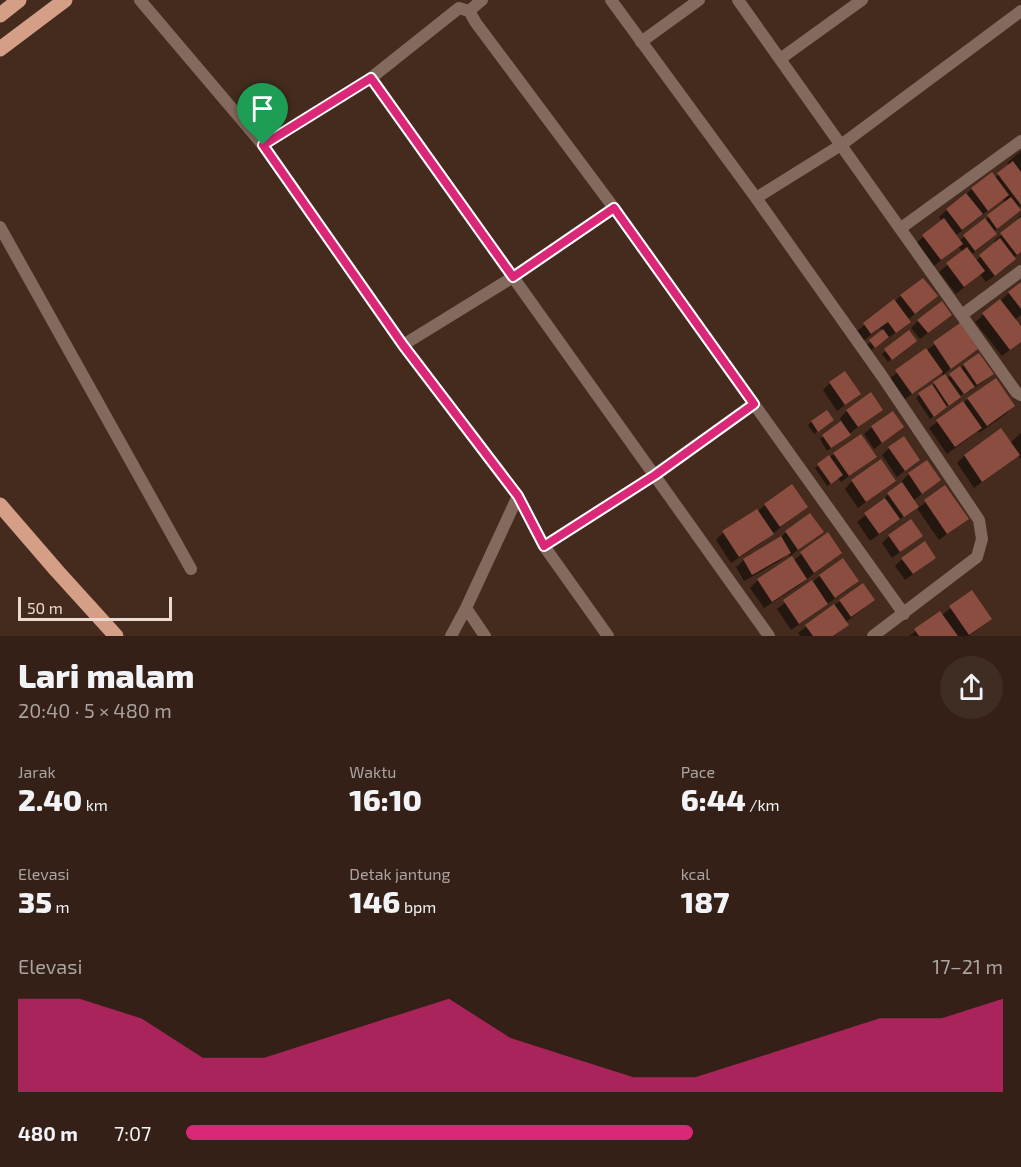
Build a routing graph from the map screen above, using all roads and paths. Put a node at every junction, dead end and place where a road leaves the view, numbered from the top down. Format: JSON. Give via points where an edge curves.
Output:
{"nodes":[{"id":1,"x":19,"y":0,"type":"edge"},
{"id":2,"x":65,"y":0,"type":"edge"},
{"id":3,"x":140,"y":0,"type":"edge"},
{"id":4,"x":482,"y":0,"type":"edge"},
{"id":5,"x":611,"y":0,"type":"edge"},
{"id":6,"x":699,"y":0,"type":"edge"},
{"id":7,"x":738,"y":0,"type":"edge"},
{"id":8,"x":862,"y":0,"type":"edge"},
{"id":9,"x":469,"y":11,"type":"junction"},
{"id":10,"x":1021,"y":11,"type":"edge"},
{"id":11,"x":0,"y":15,"type":"edge"},
{"id":12,"x":640,"y":42,"type":"junction"},
{"id":13,"x":0,"y":49,"type":"edge"},
{"id":14,"x":780,"y":59,"type":"junction"},
{"id":15,"x":371,"y":78,"type":"junction"},
{"id":16,"x":1021,"y":141,"type":"edge"},
{"id":17,"x":263,"y":145,"type":"junction"},
{"id":18,"x":841,"y":145,"type":"junction"},
{"id":19,"x":756,"y":198,"type":"junction"},
{"id":20,"x":614,"y":208,"type":"junction"},
{"id":21,"x":0,"y":227,"type":"edge"},
{"id":22,"x":901,"y":228,"type":"junction"},
{"id":23,"x":1021,"y":271,"type":"edge"},
{"id":24,"x":513,"y":277,"type":"junction"},
{"id":25,"x":963,"y":314,"type":"junction"},
{"id":26,"x":403,"y":345,"type":"junction"},
{"id":27,"x":1021,"y":395,"type":"edge"},
{"id":28,"x":754,"y":404,"type":"junction"},
{"id":29,"x":655,"y":475,"type":"junction"},
{"id":30,"x":518,"y":496,"type":"junction"},
{"id":31,"x":0,"y":505,"type":"edge"},
{"id":32,"x":544,"y":546,"type":"junction"},
{"id":33,"x":191,"y":569,"type":"dead end"},
{"id":34,"x":466,"y":608,"type":"junction"},
{"id":35,"x":904,"y":614,"type":"junction"},
{"id":36,"x":116,"y":636,"type":"edge"},
{"id":37,"x":451,"y":636,"type":"edge"},
{"id":38,"x":485,"y":636,"type":"edge"},
{"id":39,"x":608,"y":636,"type":"edge"},
{"id":40,"x":769,"y":636,"type":"edge"},
{"id":41,"x":873,"y":636,"type":"edge"}],
"edges":[{"from":1,"to":11,"type":"main road"},
{"from":2,"to":13,"type":"main road"},
{"from":3,"to":17,"type":"street"},
{"from":4,"to":9,"type":"street"},
{"from":5,"to":12,"type":"street"},
{"from":6,"to":12,"type":"street"},
{"from":7,"to":14,"type":"street"},
{"from":8,"to":14,"type":"street"},
{"from":9,"to":15,"type":"street","via":[[459,8]]},
{"from":9,"to":20,"type":"street"},
{"from":10,"to":18,"type":"street"},
{"from":12,"to":19,"type":"street"},
{"from":14,"to":18,"type":"street"},
{"from":15,"to":17,"type":"street"},
{"from":15,"to":24,"type":"street"},
{"from":16,"to":22,"type":"street"},
{"from":17,"to":26,"type":"street"},
{"from":18,"to":19,"type":"street"},
{"from":18,"to":22,"type":"street"},
{"from":19,"to":35,"type":"street","via":[[978,520],[982,538],[977,557]]},
{"from":20,"to":24,"type":"street"},
{"from":20,"to":28,"type":"street"},
{"from":21,"to":33,"type":"street"},
{"from":22,"to":25,"type":"street"},
{"from":23,"to":25,"type":"street"},
{"from":24,"to":26,"type":"street"},
{"from":24,"to":29,"type":"street"},
{"from":25,"to":27,"type":"street"},
{"from":26,"to":30,"type":"street"},
{"from":28,"to":29,"type":"street"},
{"from":28,"to":35,"type":"street"},
{"from":29,"to":32,"type":"street"},
{"from":29,"to":40,"type":"street"},
{"from":30,"to":32,"type":"street"},
{"from":30,"to":34,"type":"street"},
{"from":31,"to":36,"type":"main road"},
{"from":32,"to":39,"type":"street"},
{"from":34,"to":37,"type":"street"},
{"from":34,"to":38,"type":"street"},
{"from":35,"to":41,"type":"street"}]}
